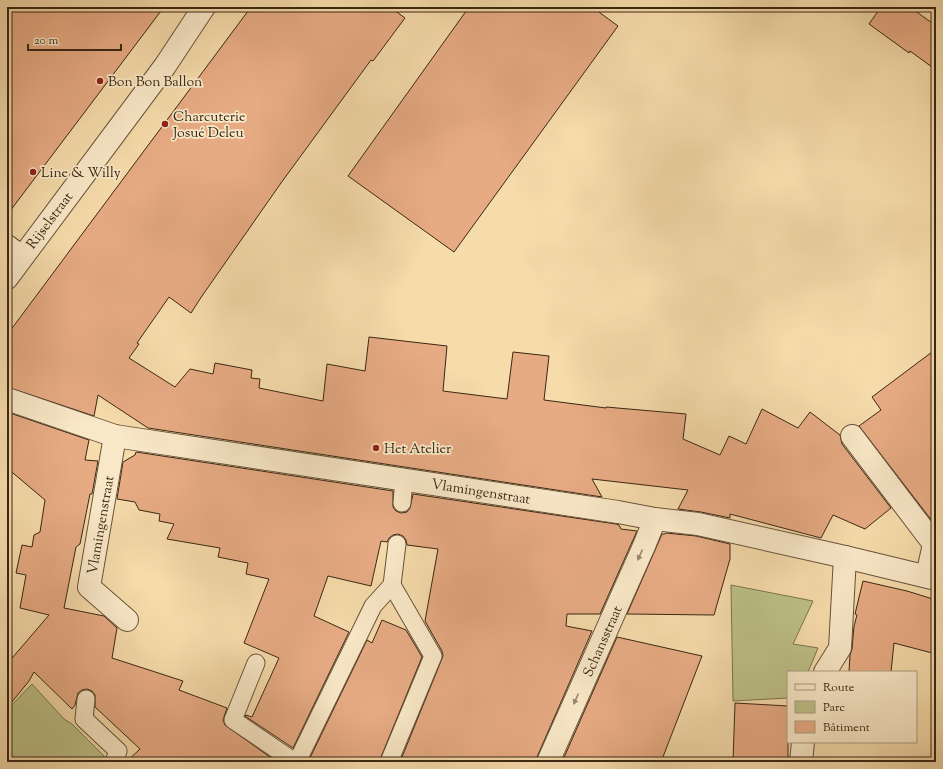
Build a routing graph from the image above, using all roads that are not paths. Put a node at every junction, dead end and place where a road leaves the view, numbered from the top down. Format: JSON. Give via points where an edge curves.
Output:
{"nodes":[{"id":1,"x":200,"y":8,"type":"edge"},
{"id":2,"x":14,"y":252,"type":"edge"},
{"id":3,"x":7,"y":278,"type":"edge"},
{"id":4,"x":7,"y":399,"type":"edge"},
{"id":5,"x":115,"y":436,"type":"junction"},
{"id":6,"x":852,"y":436,"type":"dead end"},
{"id":7,"x":404,"y":479,"type":"junction"},
{"id":8,"x":402,"y":503,"type":"dead end"},
{"id":9,"x":655,"y":519,"type":"junction"},
{"id":10,"x":397,"y":544,"type":"dead end"},
{"id":11,"x":844,"y":557,"type":"junction"},
{"id":12,"x":931,"y":578,"type":"edge"},
{"id":13,"x":392,"y":585,"type":"junction"},
{"id":14,"x":127,"y":620,"type":"dead end"},
{"id":15,"x":256,"y":663,"type":"dead end"},
{"id":16,"x":826,"y":671,"type":"edge"},
{"id":17,"x":86,"y":699,"type":"dead end"},
{"id":18,"x":803,"y":743,"type":"edge"},
{"id":19,"x":114,"y":762,"type":"edge"},
{"id":20,"x":296,"y":762,"type":"edge"},
{"id":21,"x":389,"y":762,"type":"edge"},
{"id":22,"x":548,"y":762,"type":"edge"},
{"id":23,"x":801,"y":762,"type":"edge"}],
"edges":[{"from":1,"to":2,"type":"street","name":"Rijselstraat","via":[[165,66]]},
{"from":2,"to":3,"type":"street","name":"Rijselstraat"},
{"from":4,"to":5,"type":"street","name":"Vlamingenstraat"},
{"from":5,"to":7,"type":"street","name":"Vlamingenstraat"},
{"from":5,"to":14,"type":"street","name":"Vlamingenstraat","via":[[89,587]]},
{"from":6,"to":12,"type":"street","name":"Vlamingenstraat","via":[[934,544]]},
{"from":7,"to":8,"type":"lane"},
{"from":7,"to":9,"type":"street","name":"Vlamingenstraat"},
{"from":9,"to":11,"type":"street","name":"Vlamingenstraat","via":[[698,524]]},
{"from":9,"to":22,"type":"street","name":"Schansstraat","one_way":true},
{"from":10,"to":13,"type":"lane"},
{"from":11,"to":12,"type":"street","name":"Vlamingenstraat"},
{"from":11,"to":16,"type":"street","via":[[840,648]]},
{"from":13,"to":20,"type":"lane","via":[[373,606]]},
{"from":13,"to":21,"type":"lane","via":[[433,656]]},
{"from":15,"to":20,"type":"lane","via":[[233,720]]},
{"from":17,"to":19,"type":"lane","via":[[84,719],[118,751]]},
{"from":18,"to":23,"type":"street"}]}
